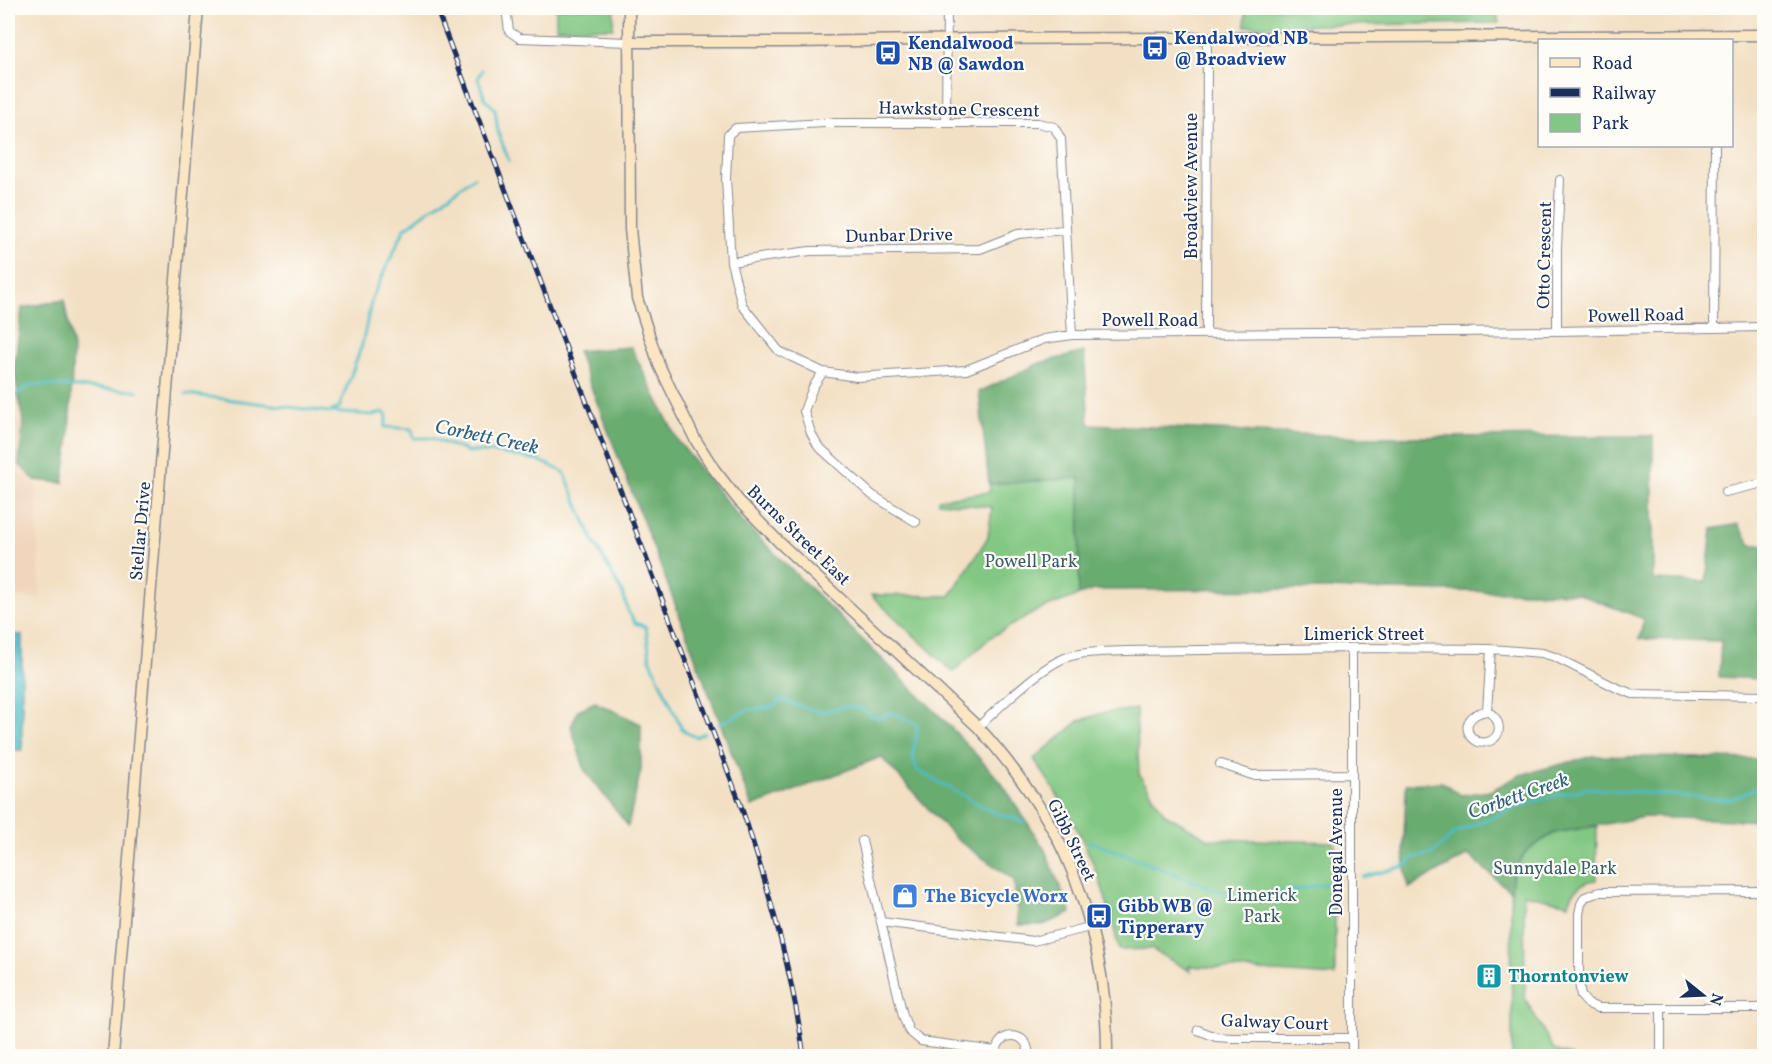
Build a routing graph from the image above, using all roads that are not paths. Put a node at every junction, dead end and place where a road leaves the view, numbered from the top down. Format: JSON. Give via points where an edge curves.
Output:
{"nodes":[{"id":1,"x":198,"y":8,"type":"edge"},
{"id":2,"x":506,"y":8,"type":"edge"},
{"id":3,"x":629,"y":8,"type":"edge"},
{"id":4,"x":947,"y":8,"type":"edge"},
{"id":5,"x":1764,"y":35,"type":"edge"},
{"id":6,"x":1716,"y":38,"type":"edge"},
{"id":7,"x":1207,"y":39,"type":"junction"},
{"id":8,"x":947,"y":41,"type":"junction"},
{"id":9,"x":629,"y":42,"type":"junction"},
{"id":10,"x":946,"y":123,"type":"junction"},
{"id":11,"x":728,"y":135,"type":"joint"},
{"id":12,"x":1715,"y":147,"type":"edge"},
{"id":13,"x":1560,"y":180,"type":"dead end"},
{"id":14,"x":1065,"y":230,"type":"junction"},
{"id":15,"x":731,"y":262,"type":"junction"},
{"id":16,"x":1764,"y":327,"type":"edge"},
{"id":17,"x":1714,"y":328,"type":"junction"},
{"id":18,"x":1557,"y":331,"type":"junction"},
{"id":19,"x":1206,"y":334,"type":"junction"},
{"id":20,"x":1072,"y":335,"type":"junction"},
{"id":21,"x":823,"y":372,"type":"junction"},
{"id":22,"x":1764,"y":483,"type":"edge"},
{"id":23,"x":1725,"y":492,"type":"dead end"},
{"id":24,"x":916,"y":522,"type":"dead end"},
{"id":25,"x":1352,"y":648,"type":"junction"},
{"id":26,"x":1491,"y":649,"type":"junction"},
{"id":27,"x":1764,"y":696,"type":"edge"},
{"id":28,"x":1487,"y":711,"type":"junction"},
{"id":29,"x":978,"y":727,"type":"junction"},
{"id":30,"x":1220,"y":764,"type":"dead end"},
{"id":31,"x":1351,"y":774,"type":"junction"},
{"id":32,"x":862,"y":841,"type":"dead end"},
{"id":33,"x":1764,"y":891,"type":"edge"},
{"id":34,"x":881,"y":922,"type":"junction"},
{"id":35,"x":1090,"y":927,"type":"junction"},
{"id":36,"x":1764,"y":1008,"type":"edge"},
{"id":37,"x":1661,"y":1009,"type":"junction"},
{"id":38,"x":1198,"y":1030,"type":"dead end"},
{"id":39,"x":1352,"y":1038,"type":"junction"},
{"id":40,"x":996,"y":1054,"type":"edge"},
{"id":41,"x":113,"y":1056,"type":"edge"},
{"id":42,"x":1028,"y":1056,"type":"edge"},
{"id":43,"x":1107,"y":1056,"type":"edge"},
{"id":44,"x":1352,"y":1056,"type":"edge"},
{"id":45,"x":1661,"y":1056,"type":"edge"}],
"edges":[{"from":1,"to":41,"type":"street","name":"Stellar Drive"},
{"from":2,"to":9,"type":"street","via":[[509,31],[519,38]]},
{"from":3,"to":9,"type":"street","name":"Burns Street East"},
{"from":4,"to":8,"type":"street"},
{"from":5,"to":6,"type":"street"},
{"from":6,"to":7,"type":"street"},
{"from":7,"to":8,"type":"street"},
{"from":7,"to":19,"type":"street","name":"Broadview Avenue"},
{"from":8,"to":9,"type":"street"},
{"from":8,"to":10,"type":"street"},
{"from":9,"to":29,"type":"street","name":"Burns Street East","via":[[630,229],[637,298],[659,365],[695,439],[714,469],[763,528]]},
{"from":10,"to":11,"type":"street","name":"Hawkstone Crescent","via":[[802,124],[736,128]]},
{"from":10,"to":14,"type":"street","name":"Hawkstone Crescent","via":[[1038,123],[1054,127],[1060,139]]},
{"from":11,"to":15,"type":"street","name":"Powell Road","via":[[726,179]]},
{"from":12,"to":17,"type":"street"},
{"from":13,"to":18,"type":"street","name":"Otto Crescent"},
{"from":14,"to":15,"type":"street","name":"Dunbar Drive","via":[[1018,234],[980,249],[810,251]]},
{"from":14,"to":20,"type":"street","name":"Hawkstone Crescent"},
{"from":15,"to":21,"type":"street","name":"Powell Road","via":[[742,305],[779,351]]},
{"from":16,"to":17,"type":"street","name":"Powell Road"},
{"from":17,"to":18,"type":"street","name":"Powell Road"},
{"from":18,"to":19,"type":"street","name":"Powell Road"},
{"from":19,"to":20,"type":"street","name":"Powell Road"},
{"from":20,"to":21,"type":"street","name":"Powell Road","via":[[1044,339],[966,370],[857,377]]},
{"from":21,"to":24,"type":"street","via":[[804,411],[818,446],[873,495]]},
{"from":22,"to":23,"type":"street"},
{"from":25,"to":26,"type":"street","name":"Limerick Street"},
{"from":25,"to":29,"type":"street","name":"Limerick Street","via":[[1096,652],[1066,658],[1045,669]]},
{"from":25,"to":31,"type":"street","name":"Donegal Avenue"},
{"from":26,"to":27,"type":"street","name":"Limerick Street","via":[[1555,657],[1633,694]]},
{"from":26,"to":28,"type":"street"},
{"from":28,"to":28,"type":"street","via":[[1479,712],[1467,726],[1478,742],[1489,742],[1498,733],[1498,721]]},
{"from":29,"to":35,"type":"street","name":"Gibb Street","via":[[1043,813],[1070,868]]},
{"from":30,"to":31,"type":"street","via":[[1252,775]]},
{"from":31,"to":39,"type":"street","name":"Donegal Avenue"},
{"from":32,"to":34,"type":"street"},
{"from":33,"to":37,"type":"street","via":[[1600,892],[1585,897],[1579,914],[1581,996],[1587,1004],[1598,1008]]},
{"from":34,"to":35,"type":"street","via":[[1033,941]]},
{"from":34,"to":40,"type":"street","via":[[909,1031],[921,1041]]},
{"from":35,"to":43,"type":"street","name":"Gibb Street","via":[[1103,992]]},
{"from":36,"to":37,"type":"street"},
{"from":37,"to":45,"type":"street"},
{"from":38,"to":39,"type":"street","name":"Galway Court","via":[[1233,1038]]},
{"from":39,"to":44,"type":"street","name":"Donegal Avenue"},
{"from":40,"to":42,"type":"street","via":[[1004,1038],[1014,1036],[1025,1042]]}]}
